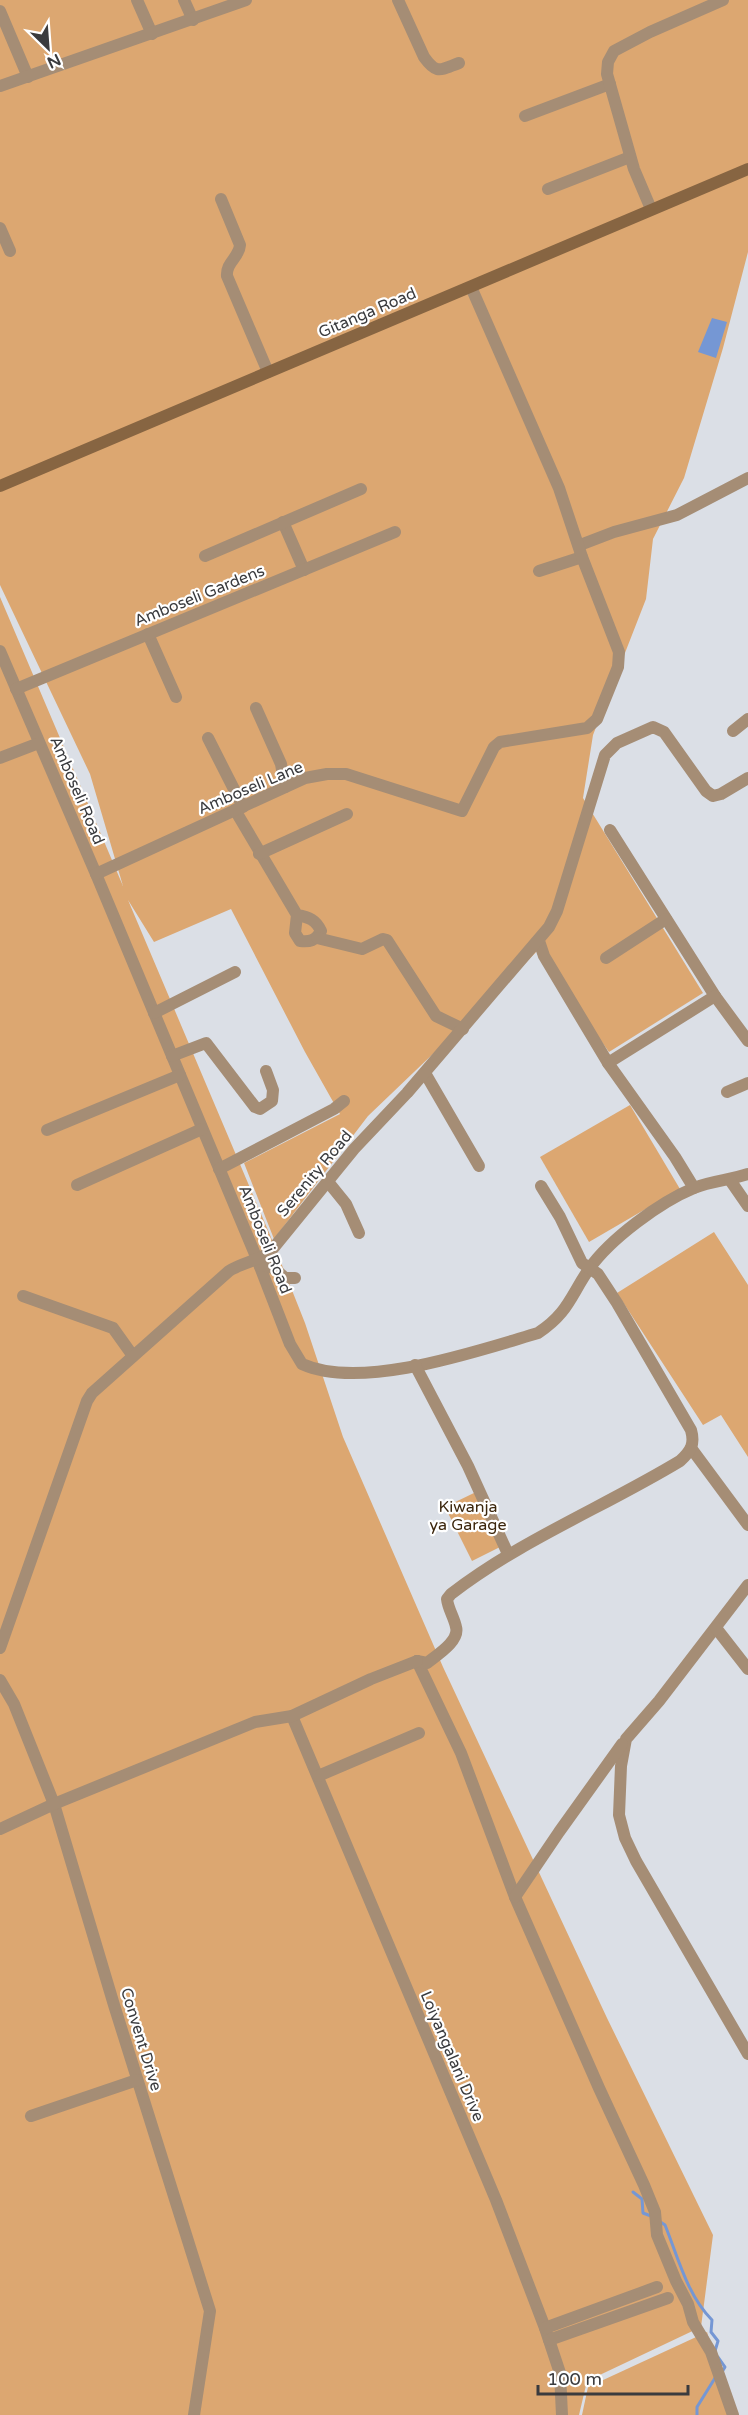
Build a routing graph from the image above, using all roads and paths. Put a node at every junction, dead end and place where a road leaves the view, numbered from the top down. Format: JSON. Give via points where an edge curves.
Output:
{"nodes":[{"id":1,"x":137,"y":0,"type":"edge"},
{"id":2,"x":184,"y":0,"type":"edge"},
{"id":3,"x":246,"y":0,"type":"edge"},
{"id":4,"x":398,"y":0,"type":"edge"},
{"id":5,"x":723,"y":0,"type":"edge"},
{"id":6,"x":0,"y":11,"type":"edge"},
{"id":7,"x":193,"y":20,"type":"junction"},
{"id":8,"x":152,"y":34,"type":"junction"},
{"id":9,"x":459,"y":63,"type":"dead end"},
{"id":10,"x":28,"y":77,"type":"junction"},
{"id":11,"x":610,"y":84,"type":"junction"},
{"id":12,"x":0,"y":86,"type":"edge"},
{"id":13,"x":525,"y":116,"type":"dead end"},
{"id":14,"x":630,"y":157,"type":"junction"},
{"id":15,"x":748,"y":169,"type":"edge"},
{"id":16,"x":548,"y":189,"type":"dead end"},
{"id":17,"x":221,"y":199,"type":"dead end"},
{"id":18,"x":651,"y":209,"type":"junction"},
{"id":19,"x":0,"y":228,"type":"edge"},
{"id":20,"x":10,"y":251,"type":"dead end"},
{"id":21,"x":471,"y":287,"type":"junction"},
{"id":22,"x":268,"y":372,"type":"junction"},
{"id":23,"x":748,"y":478,"type":"edge"},
{"id":24,"x":0,"y":486,"type":"edge"},
{"id":25,"x":361,"y":489,"type":"dead end"},
{"id":26,"x":283,"y":522,"type":"junction"},
{"id":27,"x":395,"y":532,"type":"dead end"},
{"id":28,"x":581,"y":551,"type":"junction"},
{"id":29,"x":205,"y":556,"type":"dead end"},
{"id":30,"x":304,"y":570,"type":"junction"},
{"id":31,"x":539,"y":571,"type":"dead end"},
{"id":32,"x":148,"y":634,"type":"junction"},
{"id":33,"x":0,"y":651,"type":"edge"},
{"id":34,"x":16,"y":689,"type":"junction"},
{"id":35,"x":176,"y":697,"type":"dead end"},
{"id":36,"x":256,"y":708,"type":"dead end"},
{"id":37,"x":748,"y":719,"type":"edge"},
{"id":38,"x":733,"y":730,"type":"dead end"},
{"id":39,"x":208,"y":738,"type":"dead end"},
{"id":40,"x":39,"y":743,"type":"junction"},
{"id":41,"x":0,"y":758,"type":"edge"},
{"id":42,"x":748,"y":778,"type":"edge"},
{"id":43,"x":285,"y":788,"type":"junction"},
{"id":44,"x":239,"y":809,"type":"junction"},
{"id":45,"x":347,"y":814,"type":"dead end"},
{"id":46,"x":610,"y":830,"type":"dead end"},
{"id":47,"x":259,"y":854,"type":"junction"},
{"id":48,"x":96,"y":874,"type":"junction"},
{"id":49,"x":297,"y":915,"type":"junction"},
{"id":50,"x":666,"y":919,"type":"junction"},
{"id":51,"x":317,"y":938,"type":"junction"},
{"id":52,"x":539,"y":941,"type":"junction"},
{"id":53,"x":606,"y":958,"type":"dead end"},
{"id":54,"x":235,"y":972,"type":"dead end"},
{"id":55,"x":715,"y":996,"type":"junction"},
{"id":56,"x":154,"y":1013,"type":"junction"},
{"id":57,"x":463,"y":1029,"type":"junction"},
{"id":58,"x":748,"y":1041,"type":"edge"},
{"id":59,"x":172,"y":1056,"type":"junction"},
{"id":60,"x":608,"y":1063,"type":"junction"},
{"id":61,"x":266,"y":1071,"type":"dead end"},
{"id":62,"x":424,"y":1073,"type":"junction"},
{"id":63,"x":180,"y":1075,"type":"junction"},
{"id":64,"x":748,"y":1083,"type":"edge"},
{"id":65,"x":728,"y":1092,"type":"dead end"},
{"id":66,"x":344,"y":1101,"type":"dead end"},
{"id":67,"x":202,"y":1129,"type":"junction"},
{"id":68,"x":47,"y":1130,"type":"dead end"},
{"id":69,"x":479,"y":1166,"type":"dead end"},
{"id":70,"x":219,"y":1170,"type":"junction"},
{"id":71,"x":748,"y":1174,"type":"edge"},
{"id":72,"x":730,"y":1180,"type":"junction"},
{"id":73,"x":329,"y":1183,"type":"junction"},
{"id":74,"x":77,"y":1185,"type":"dead end"},
{"id":75,"x":541,"y":1186,"type":"dead end"},
{"id":76,"x":694,"y":1188,"type":"junction"},
{"id":77,"x":748,"y":1206,"type":"edge"},
{"id":78,"x":359,"y":1233,"type":"dead end"},
{"id":79,"x":259,"y":1263,"type":"junction"},
{"id":80,"x":590,"y":1268,"type":"junction"},
{"id":81,"x":295,"y":1278,"type":"dead end"},
{"id":82,"x":23,"y":1296,"type":"dead end"},
{"id":83,"x":133,"y":1356,"type":"junction"},
{"id":84,"x":415,"y":1365,"type":"junction"},
{"id":85,"x":691,"y":1448,"type":"junction"},
{"id":86,"x":748,"y":1525,"type":"edge"},
{"id":87,"x":508,"y":1554,"type":"junction"},
{"id":88,"x":746,"y":1594,"type":"edge"},
{"id":89,"x":716,"y":1628,"type":"junction"},
{"id":90,"x":0,"y":1648,"type":"edge"},
{"id":91,"x":417,"y":1661,"type":"junction"},
{"id":92,"x":748,"y":1670,"type":"edge"},
{"id":93,"x":0,"y":1680,"type":"edge"},
{"id":94,"x":292,"y":1716,"type":"junction"},
{"id":95,"x":419,"y":1733,"type":"dead end"},
{"id":96,"x":626,"y":1738,"type":"junction"},
{"id":97,"x":318,"y":1776,"type":"junction"},
{"id":98,"x":54,"y":1804,"type":"junction"},
{"id":99,"x":0,"y":1829,"type":"edge"},
{"id":100,"x":516,"y":1897,"type":"junction"},
{"id":101,"x":748,"y":2054,"type":"edge"},
{"id":102,"x":137,"y":2080,"type":"junction"},
{"id":103,"x":31,"y":2116,"type":"dead end"},
{"id":104,"x":657,"y":2287,"type":"dead end"},
{"id":105,"x":668,"y":2298,"type":"dead end"},
{"id":106,"x":547,"y":2334,"type":"junction"},
{"id":107,"x":194,"y":2415,"type":"edge"},
{"id":108,"x":562,"y":2415,"type":"edge"},
{"id":109,"x":733,"y":2415,"type":"edge"}],
"edges":[{"from":1,"to":8,"type":"street"},
{"from":2,"to":7,"type":"street"},
{"from":3,"to":7,"type":"street"},
{"from":4,"to":9,"type":"street","via":[[430,65],[441,70]]},
{"from":5,"to":11,"type":"street","via":[[614,51],[608,62]]},
{"from":6,"to":10,"type":"street"},
{"from":7,"to":8,"type":"street"},
{"from":8,"to":10,"type":"street"},
{"from":10,"to":12,"type":"street"},
{"from":11,"to":13,"type":"street"},
{"from":11,"to":14,"type":"street"},
{"from":14,"to":16,"type":"street"},
{"from":14,"to":18,"type":"street"},
{"from":15,"to":18,"type":"main road","name":"Gitanga Road"},
{"from":17,"to":22,"type":"street","via":[[240,245],[240,253],[228,265],[227,276]]},
{"from":18,"to":21,"type":"main road","name":"Gitanga Road"},
{"from":19,"to":20,"type":"street"},
{"from":21,"to":22,"type":"main road","name":"Gitanga Road"},
{"from":21,"to":28,"type":"street","via":[[560,488]]},
{"from":22,"to":24,"type":"main road","name":"Gitanga Road"},
{"from":23,"to":28,"type":"street","via":[[677,514],[614,532]]},
{"from":25,"to":26,"type":"street"},
{"from":26,"to":29,"type":"street"},
{"from":26,"to":30,"type":"street"},
{"from":27,"to":30,"type":"street","name":"Amboseli Gardens"},
{"from":28,"to":31,"type":"street"},
{"from":28,"to":43,"type":"street","name":"Amboseli Lane","via":[[619,652],[618,667],[597,719],[587,728],[500,742],[462,811],[346,774],[305,778]]},
{"from":30,"to":32,"type":"street","name":"Amboseli Gardens"},
{"from":32,"to":34,"type":"street","name":"Amboseli Gardens"},
{"from":32,"to":35,"type":"street"},
{"from":33,"to":34,"type":"street","name":"Amboseli Road"},
{"from":34,"to":40,"type":"street","name":"Amboseli Road"},
{"from":36,"to":43,"type":"street","via":[[281,764]]},
{"from":37,"to":38,"type":"street"},
{"from":39,"to":44,"type":"street"},
{"from":40,"to":41,"type":"street"},
{"from":40,"to":48,"type":"street","name":"Amboseli Road"},
{"from":42,"to":52,"type":"street","name":"Serenity Road","via":[[713,796],[664,732],[653,727],[617,743],[605,755],[557,911]]},
{"from":43,"to":44,"type":"street","name":"Amboseli Lane"},
{"from":44,"to":47,"type":"street"},
{"from":44,"to":48,"type":"street","name":"Amboseli Lane"},
{"from":45,"to":47,"type":"street"},
{"from":46,"to":50,"type":"street"},
{"from":47,"to":49,"type":"street"},
{"from":48,"to":56,"type":"street","name":"Amboseli Road"},
{"from":49,"to":51,"type":"street","via":[[318,923],[321,931]]},
{"from":49,"to":51,"type":"street","via":[[295,933],[300,941]]},
{"from":50,"to":53,"type":"street"},
{"from":50,"to":55,"type":"street"},
{"from":51,"to":57,"type":"street","via":[[362,949],[387,940],[436,1016]]},
{"from":52,"to":57,"type":"street","name":"Serenity Road"},
{"from":52,"to":60,"type":"street","via":[[544,956]]},
{"from":54,"to":56,"type":"street"},
{"from":55,"to":58,"type":"street"},
{"from":55,"to":60,"type":"street"},
{"from":56,"to":59,"type":"street","name":"Amboseli Road"},
{"from":57,"to":62,"type":"street","name":"Serenity Road"},
{"from":59,"to":61,"type":"street","via":[[206,1043],[260,1109],[272,1101],[273,1090]]},
{"from":59,"to":63,"type":"street","name":"Amboseli Road"},
{"from":60,"to":76,"type":"street"},
{"from":62,"to":69,"type":"street"},
{"from":62,"to":73,"type":"street","name":"Serenity Road","via":[[354,1149]]},
{"from":63,"to":67,"type":"street","name":"Amboseli Road"},
{"from":63,"to":68,"type":"street"},
{"from":64,"to":65,"type":"street"},
{"from":66,"to":70,"type":"street"},
{"from":67,"to":70,"type":"street","name":"Amboseli Road"},
{"from":67,"to":74,"type":"street"},
{"from":70,"to":79,"type":"street","name":"Amboseli Road"},
{"from":71,"to":72,"type":"street","name":"Amboseli Road"},
{"from":72,"to":76,"type":"street","name":"Amboseli Road"},
{"from":72,"to":77,"type":"street"},
{"from":73,"to":78,"type":"street","via":[[346,1204]]},
{"from":73,"to":79,"type":"street","name":"Serenity Road"},
{"from":75,"to":80,"type":"street","via":[[582,1263]]},
{"from":76,"to":80,"type":"street","name":"Amboseli Road","via":[[628,1229]]},
{"from":79,"to":81,"type":"street","via":[[272,1267],[285,1278]]},
{"from":79,"to":83,"type":"street","name":"Serenity Road","via":[[241,1263],[229,1271]]},
{"from":79,"to":84,"type":"street","name":"Amboseli Road","via":[[290,1344],[302,1364],[328,1373],[355,1374]]},
{"from":80,"to":84,"type":"street","name":"Amboseli Road","via":[[568,1306],[538,1333],[462,1356]]},
{"from":80,"to":85,"type":"street","via":[[617,1303],[691,1430]]},
{"from":82,"to":83,"type":"street","via":[[113,1328]]},
{"from":83,"to":90,"type":"street","name":"Serenity Road","via":[[87,1401]]},
{"from":84,"to":87,"type":"street"},
{"from":85,"to":86,"type":"street"},
{"from":85,"to":87,"type":"street","via":[[680,1461],[636,1488]]},
{"from":87,"to":91,"type":"street","via":[[451,1594],[448,1606],[457,1634],[427,1663]]},
{"from":88,"to":89,"type":"street"},
{"from":89,"to":92,"type":"street"},
{"from":89,"to":96,"type":"street"},
{"from":91,"to":94,"type":"street"},
{"from":91,"to":100,"type":"street","via":[[460,1753]]},
{"from":93,"to":98,"type":"street","name":"Convent Drive","via":[[14,1704]]},
{"from":94,"to":97,"type":"street","name":"Loiyangalani Drive"},
{"from":94,"to":98,"type":"street","via":[[255,1722]]},
{"from":95,"to":97,"type":"street"},
{"from":96,"to":100,"type":"street"},
{"from":96,"to":101,"type":"street","via":[[619,1794],[625,1838]]},
{"from":97,"to":106,"type":"street","name":"Loiyangalani Drive","via":[[496,2200]]},
{"from":98,"to":99,"type":"street"},
{"from":98,"to":102,"type":"street","name":"Convent Drive"},
{"from":100,"to":109,"type":"street","via":[[644,2185],[655,2212],[657,2235],[693,2322],[711,2352]]},
{"from":102,"to":103,"type":"street"},
{"from":102,"to":107,"type":"street","name":"Convent Drive","via":[[210,2311]]},
{"from":104,"to":106,"type":"street"},
{"from":105,"to":106,"type":"street"},
{"from":106,"to":108,"type":"street","name":"Loiyangalani Drive","via":[[560,2373]]}]}
